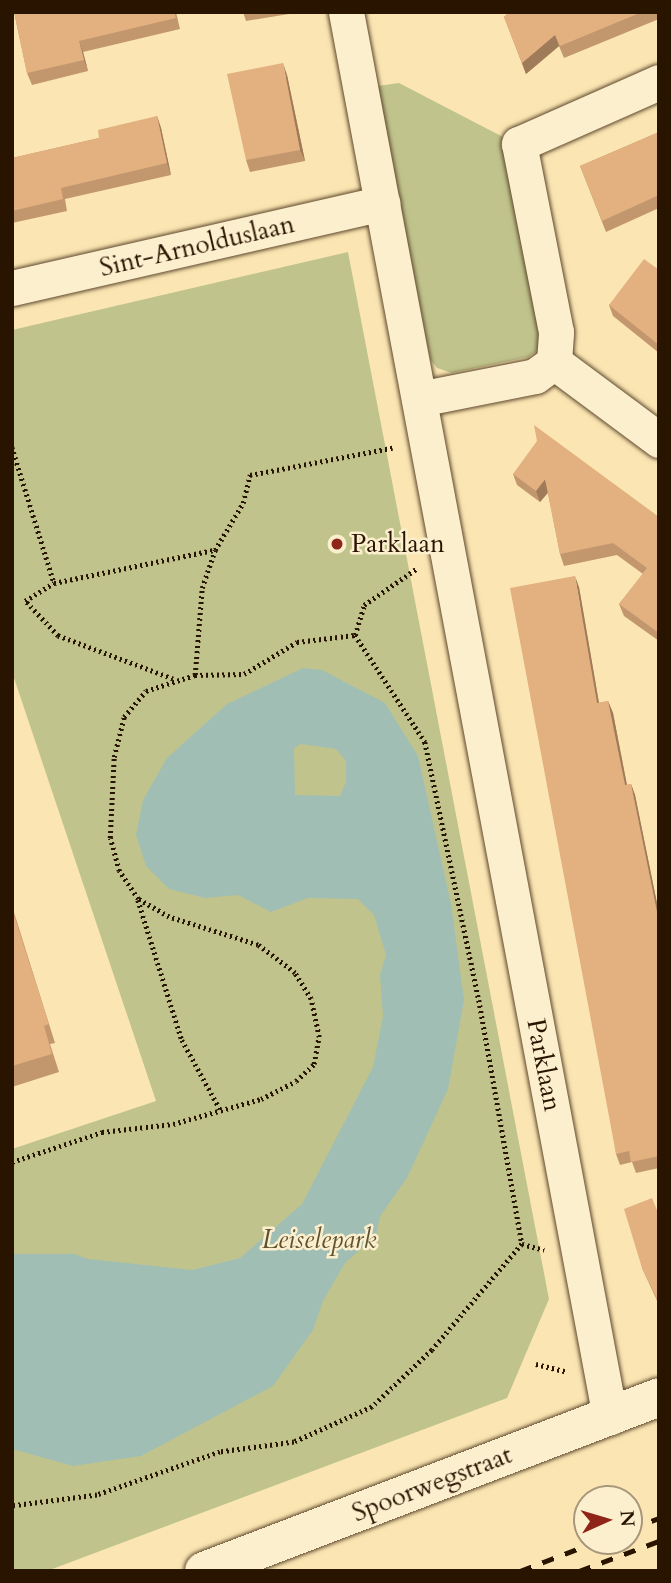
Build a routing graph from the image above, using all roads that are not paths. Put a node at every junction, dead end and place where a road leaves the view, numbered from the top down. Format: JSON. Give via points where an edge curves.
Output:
{"nodes":[{"id":1,"x":346,"y":12,"type":"edge"},
{"id":2,"x":659,"y":82,"type":"edge"},
{"id":3,"x":382,"y":203,"type":"junction"},
{"id":4,"x":12,"y":288,"type":"edge"},
{"id":5,"x":554,"y":362,"type":"junction"},
{"id":6,"x":419,"y":399,"type":"junction"},
{"id":7,"x":659,"y":440,"type":"edge"},
{"id":8,"x":659,"y":1397,"type":"edge"},
{"id":9,"x":610,"y":1417,"type":"junction"},
{"id":10,"x":204,"y":1571,"type":"edge"}],
"edges":[{"from":1,"to":3,"type":"street","name":"Parklaan"},
{"from":2,"to":5,"type":"street","via":[[520,144],[556,332]]},
{"from":3,"to":4,"type":"street","name":"Sint-Arnolduslaan"},
{"from":3,"to":6,"type":"street","name":"Parklaan"},
{"from":5,"to":6,"type":"street","via":[[534,376]]},
{"from":5,"to":7,"type":"street"},
{"from":6,"to":9,"type":"street","name":"Parklaan"},
{"from":8,"to":9,"type":"street","name":"Spoorwegstraat"},
{"from":9,"to":10,"type":"street","name":"Spoorwegstraat"}]}
